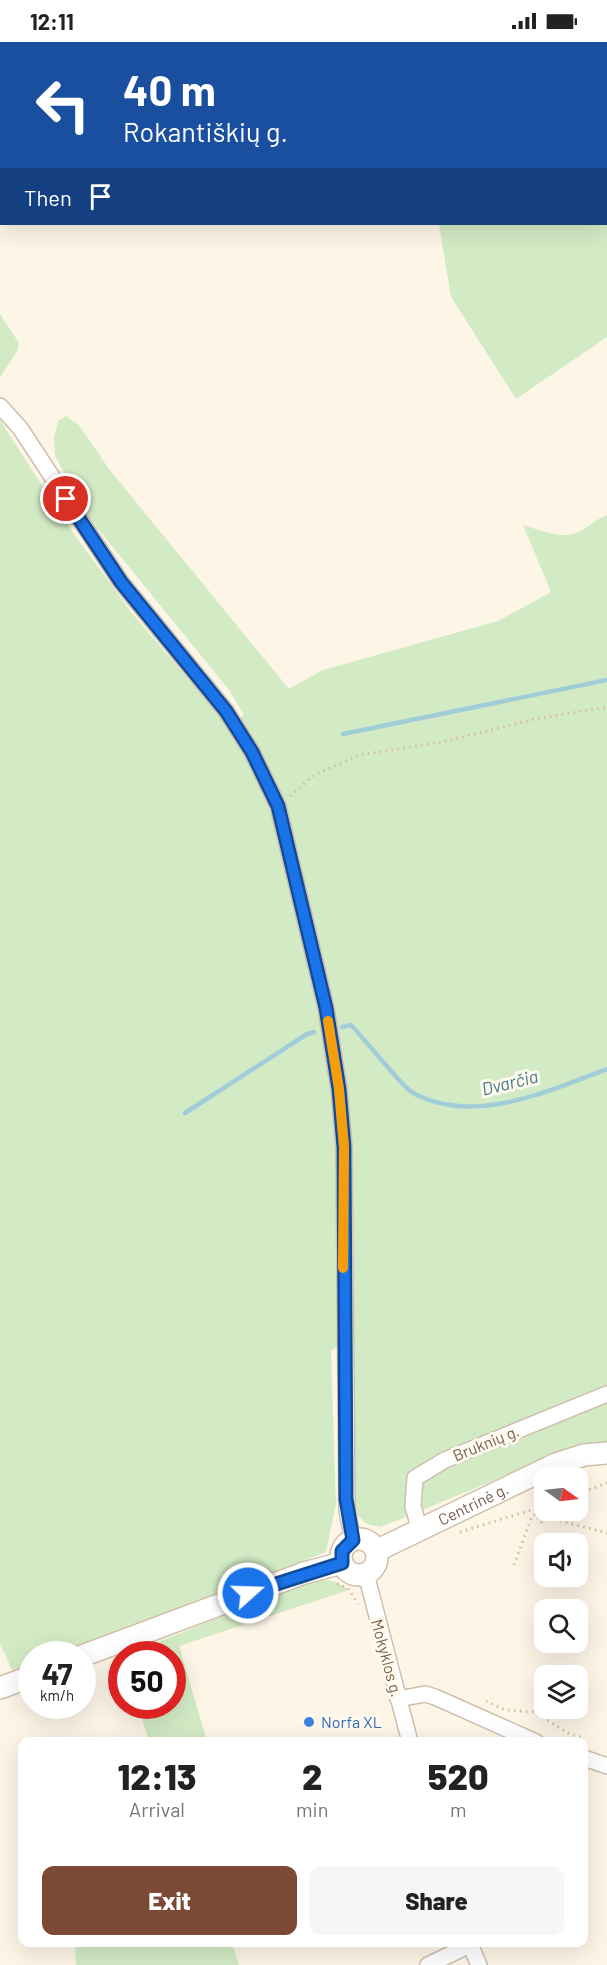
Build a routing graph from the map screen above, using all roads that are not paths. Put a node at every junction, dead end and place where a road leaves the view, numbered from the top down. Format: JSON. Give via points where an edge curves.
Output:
{"nodes":[{"id":1,"x":0,"y":406,"type":"edge"},
{"id":2,"x":607,"y":1394,"type":"edge"},
{"id":3,"x":607,"y":1453,"type":"edge"},
{"id":4,"x":419,"y":1528,"type":"junction"},
{"id":5,"x":353,"y":1540,"type":"junction"},
{"id":6,"x":376,"y":1551,"type":"junction"},
{"id":7,"x":342,"y":1563,"type":"junction"},
{"id":8,"x":366,"y":1574,"type":"junction"},
{"id":9,"x":96,"y":1651,"type":"edge"},
{"id":10,"x":18,"y":1681,"type":"edge"},
{"id":11,"x":0,"y":1688,"type":"edge"},
{"id":12,"x":398,"y":1699,"type":"junction"},
{"id":13,"x":409,"y":1737,"type":"edge"},
{"id":14,"x":525,"y":1737,"type":"edge"},
{"id":15,"x":588,"y":1759,"type":"edge"},
{"id":16,"x":607,"y":1766,"type":"edge"},
{"id":17,"x":463,"y":1947,"type":"edge"},
{"id":18,"x":470,"y":1947,"type":"edge"},
{"id":19,"x":428,"y":1965,"type":"edge"},
{"id":20,"x":479,"y":1965,"type":"edge"}],
"edges":[{"from":1,"to":5,"type":"street","via":[[20,428],[121,582],[226,711],[252,752],[278,806],[326,1008],[339,1089],[344,1147],[346,1499]]},
{"from":2,"to":4,"type":"street","name":"Bruknių g.","via":[[445,1460],[415,1478],[413,1506]]},
{"from":3,"to":4,"type":"main road","name":"Centrinė g.","via":[[556,1464]]},
{"from":4,"to":6,"type":"main road","name":"Centrinė g."},
{"from":5,"to":6,"type":"main road","via":[[369,1542]]},
{"from":5,"to":7,"type":"main road","via":[[342,1551]]},
{"from":6,"to":8,"type":"main road","via":[[376,1563]]},
{"from":7,"to":8,"type":"main road","via":[[350,1572]]},
{"from":7,"to":9,"type":"main road"},
{"from":8,"to":12,"type":"street","name":"Mokyklos g."},
{"from":10,"to":11,"type":"main road"},
{"from":12,"to":13,"type":"street","name":"Mokyklos g."},
{"from":12,"to":14,"type":"street","via":[[425,1694]]},
{"from":15,"to":16,"type":"street"},
{"from":17,"to":19,"type":"street"},
{"from":18,"to":20,"type":"street"}]}
